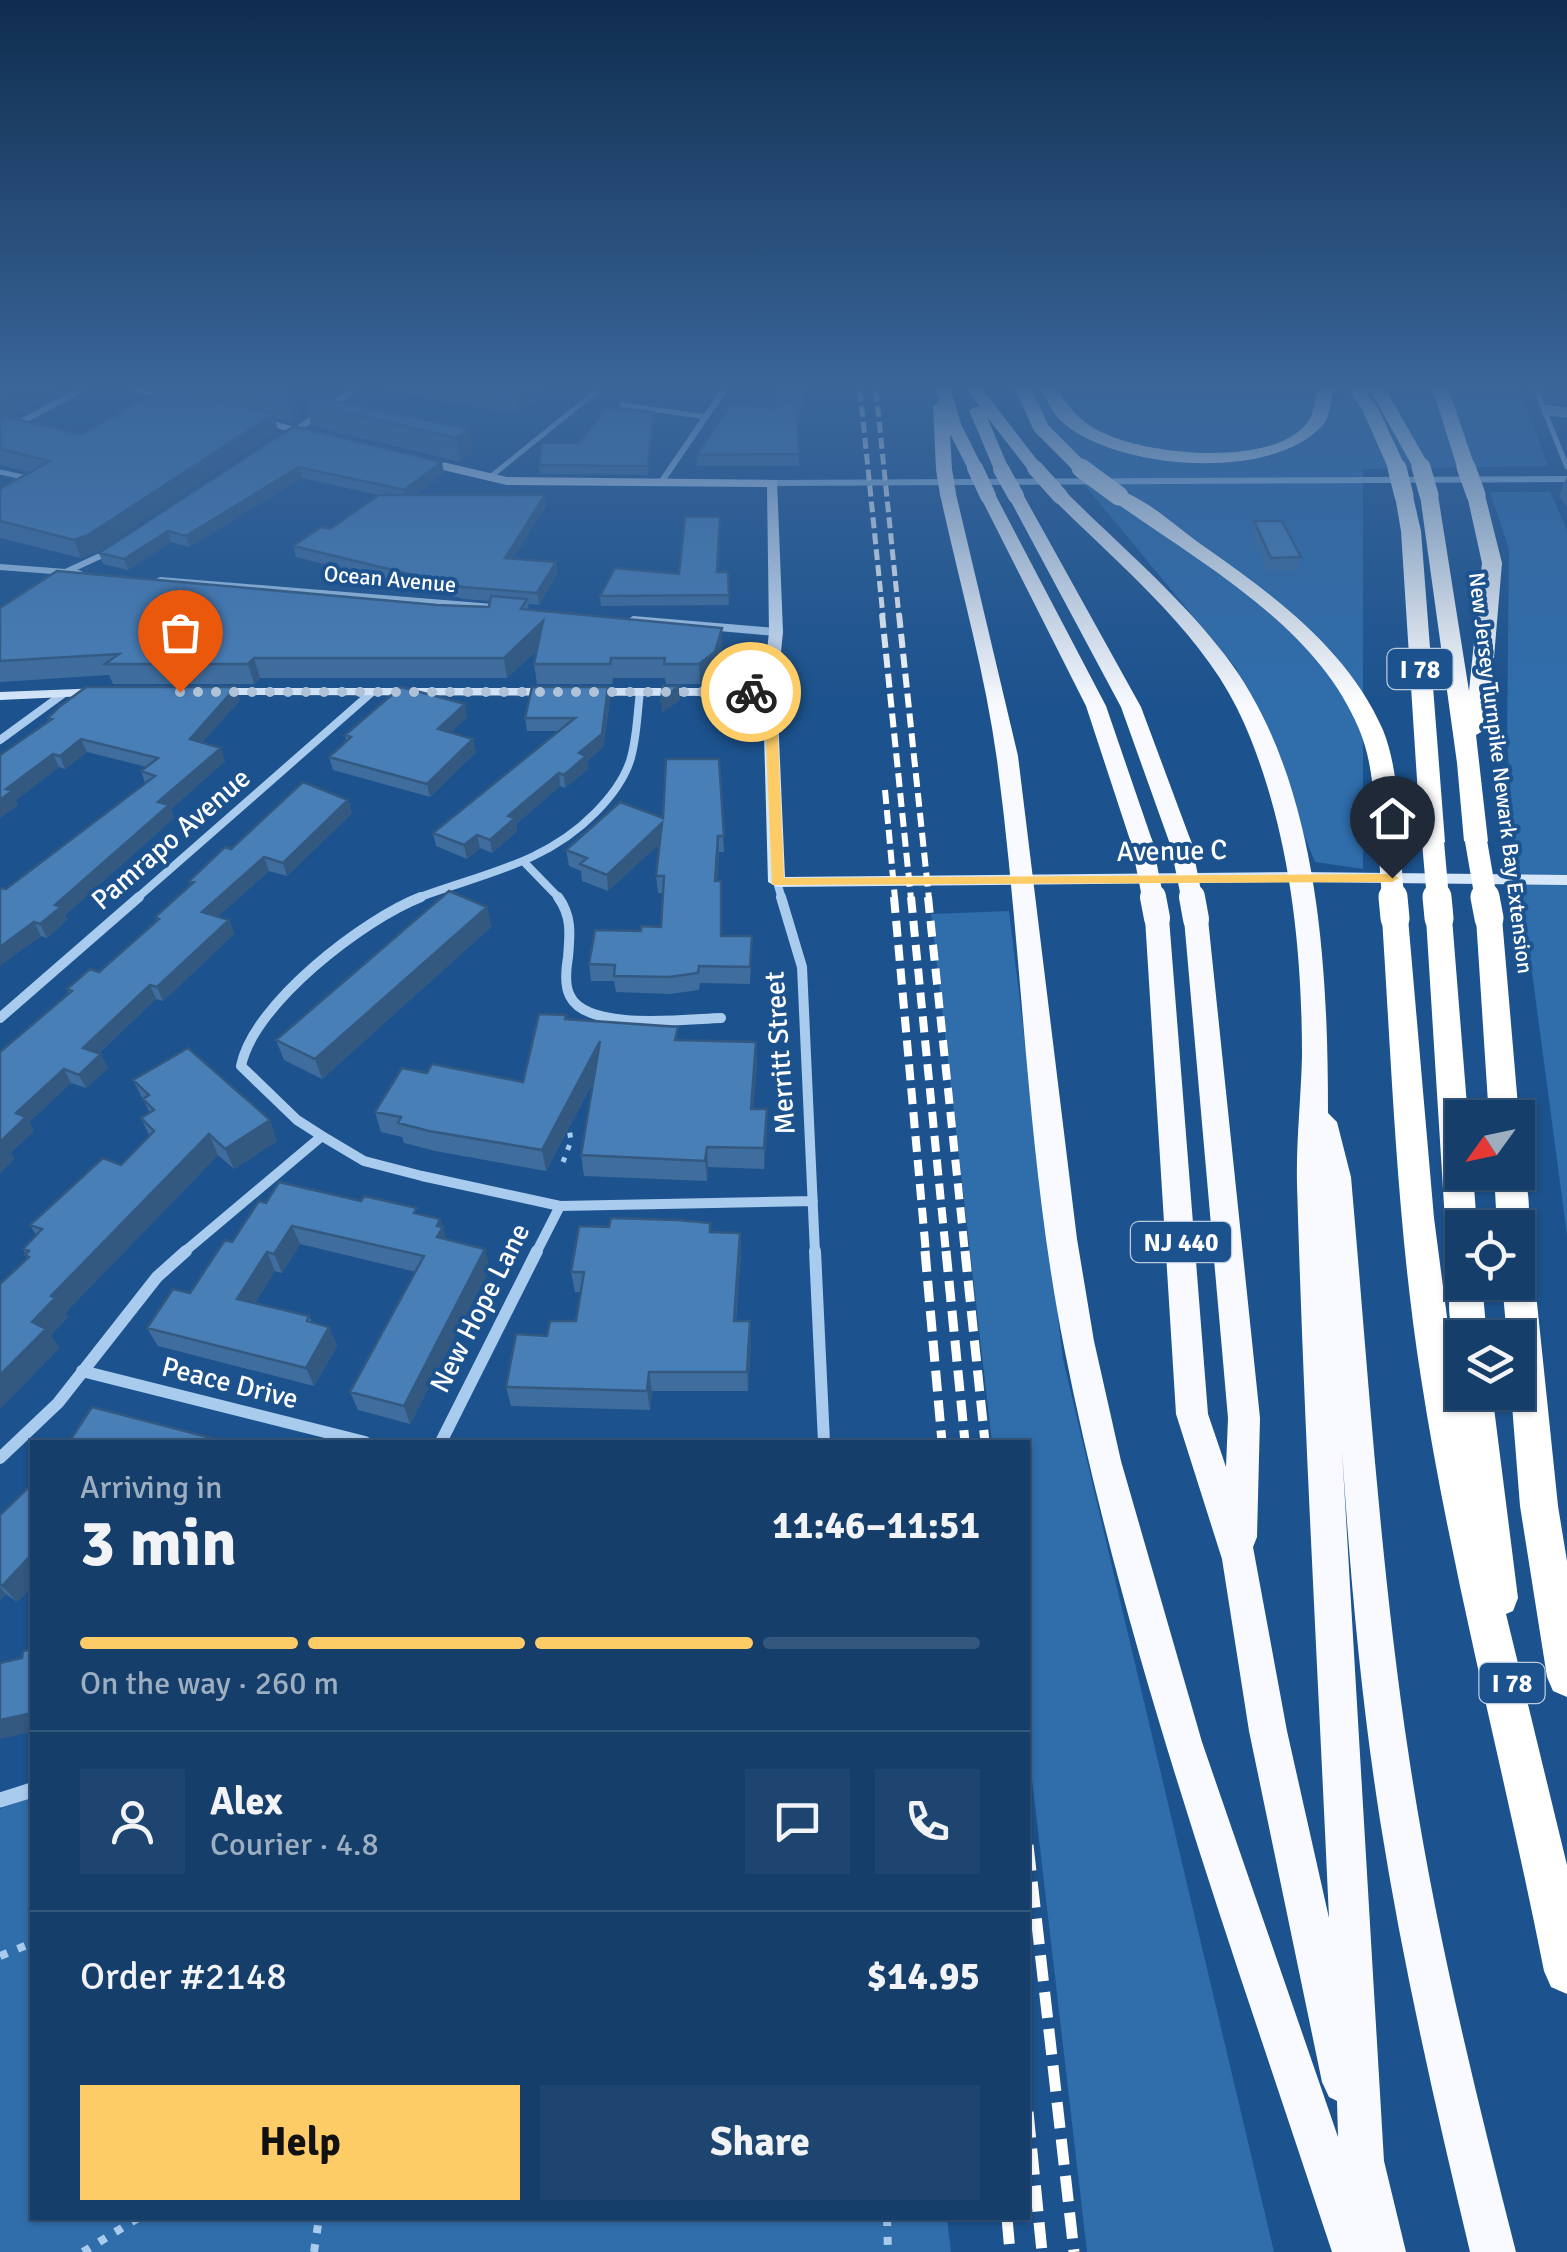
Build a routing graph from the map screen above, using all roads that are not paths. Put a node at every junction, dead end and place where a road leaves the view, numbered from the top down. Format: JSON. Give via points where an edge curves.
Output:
{"nodes":[{"id":1,"x":773,"y":495,"type":"edge"},
{"id":2,"x":948,"y":495,"type":"edge"},
{"id":3,"x":988,"y":495,"type":"edge"},
{"id":4,"x":1016,"y":495,"type":"edge"},
{"id":5,"x":1059,"y":495,"type":"edge"},
{"id":6,"x":1118,"y":495,"type":"edge"},
{"id":7,"x":1404,"y":495,"type":"edge"},
{"id":8,"x":1429,"y":495,"type":"edge"},
{"id":9,"x":1476,"y":495,"type":"edge"},
{"id":10,"x":115,"y":548,"type":"edge"},
{"id":11,"x":0,"y":567,"type":"edge"},
{"id":12,"x":58,"y":576,"type":"junction"},
{"id":13,"x":104,"y":576,"type":"edge"},
{"id":14,"x":143,"y":579,"type":"edge"},
{"id":15,"x":500,"y":608,"type":"edge"},
{"id":16,"x":618,"y":618,"type":"edge"},
{"id":17,"x":776,"y":632,"type":"junction"},
{"id":18,"x":122,"y":692,"type":"edge"},
{"id":19,"x":199,"y":692,"type":"edge"},
{"id":20,"x":640,"y":692,"type":"junction"},
{"id":21,"x":770,"y":692,"type":"junction"},
{"id":22,"x":371,"y":693,"type":"junction"},
{"id":23,"x":64,"y":694,"type":"junction"},
{"id":24,"x":0,"y":696,"type":"edge"},
{"id":25,"x":0,"y":740,"type":"edge"},
{"id":26,"x":1469,"y":763,"type":"junction"},
{"id":27,"x":525,"y":864,"type":"junction"},
{"id":28,"x":1300,"y":877,"type":"junction"},
{"id":29,"x":1567,"y":880,"type":"edge"},
{"id":30,"x":1024,"y":881,"type":"junction"},
{"id":31,"x":777,"y":882,"type":"junction"},
{"id":32,"x":0,"y":1018,"type":"edge"},
{"id":33,"x":721,"y":1018,"type":"dead end"},
{"id":34,"x":1317,"y":1096,"type":"junction"},
{"id":35,"x":1503,"y":1100,"type":"edge"},
{"id":36,"x":322,"y":1136,"type":"junction"},
{"id":37,"x":813,"y":1201,"type":"junction"},
{"id":38,"x":560,"y":1206,"type":"junction"},
{"id":39,"x":1460,"y":1210,"type":"edge"},
{"id":40,"x":1520,"y":1300,"type":"edge"},
{"id":41,"x":82,"y":1371,"type":"junction"},
{"id":42,"x":1476,"y":1410,"type":"edge"},
{"id":43,"x":357,"y":1440,"type":"edge"},
{"id":44,"x":441,"y":1440,"type":"edge"},
{"id":45,"x":824,"y":1440,"type":"edge"},
{"id":46,"x":0,"y":1458,"type":"edge"},
{"id":47,"x":1239,"y":1558,"type":"junction"},
{"id":48,"x":1567,"y":1677,"type":"edge"},
{"id":49,"x":30,"y":1791,"type":"edge"},
{"id":50,"x":1529,"y":1791,"type":"junction"},
{"id":51,"x":0,"y":1800,"type":"edge"},
{"id":52,"x":1567,"y":1971,"type":"edge"},
{"id":53,"x":1362,"y":2161,"type":"junction"},
{"id":54,"x":1355,"y":2252,"type":"edge"},
{"id":55,"x":1383,"y":2252,"type":"edge"},
{"id":56,"x":1493,"y":2252,"type":"edge"}],
"edges":[{"from":1,"to":17,"type":"main road","name":"Merritt Street"},
{"from":2,"to":30,"type":"highway","bridge":true,"via":[[1008,756]]},
{"from":3,"to":47,"type":"highway","number":"NJ 440","bridge":true,"via":[[1096,706],[1142,843],[1157,918],[1192,1414]]},
{"from":4,"to":47,"type":"highway","number":"NJ 440","bridge":true,"via":[[1131,707],[1181,844],[1196,920],[1244,1418]]},
{"from":5,"to":28,"type":"highway","bridge":true,"via":[[1222,664],[1264,740]]},
{"from":6,"to":50,"type":"highway","bridge":true,"via":[[1297,628],[1359,705],[1376,745],[1430,1320],[1472,1558]]},
{"from":7,"to":39,"type":"highway","number":"I 78","bridge":true},
{"from":8,"to":26,"type":"highway","name":"New Jersey Turnpike Newark Bay Extension","number":"I 78","bridge":true},
{"from":9,"to":26,"type":"highway","bridge":true,"via":[[1492,563],[1477,755]]},
{"from":10,"to":12,"type":"street"},
{"from":11,"to":12,"type":"street"},
{"from":12,"to":13,"type":"street"},
{"from":14,"to":15,"type":"street","name":"Ocean Avenue"},
{"from":16,"to":17,"type":"street"},
{"from":17,"to":21,"type":"main road","name":"Merritt Street"},
{"from":18,"to":23,"type":"main road"},
{"from":19,"to":22,"type":"main road"},
{"from":20,"to":21,"type":"main road"},
{"from":20,"to":22,"type":"main road"},
{"from":20,"to":27,"type":"street","via":[[633,755],[620,784],[575,833]]},
{"from":21,"to":31,"type":"main road","name":"Merritt Street"},
{"from":22,"to":32,"type":"street","name":"Pamrapo Avenue"},
{"from":23,"to":24,"type":"main road"},
{"from":23,"to":25,"type":"street"},
{"from":26,"to":35,"type":"highway","name":"New Jersey Turnpike Newark Bay Extension","number":"I 78","bridge":true},
{"from":27,"to":33,"type":"street","via":[[568,917],[566,991],[574,1002],[590,1014],[617,1017]]},
{"from":27,"to":36,"type":"street","name":"New Hope Lane","via":[[400,905],[280,1000],[253,1032],[240,1066]]},
{"from":28,"to":29,"type":"main road","name":"Avenue C"},
{"from":28,"to":30,"type":"main road","name":"Avenue C"},
{"from":28,"to":34,"type":"highway"},
{"from":30,"to":31,"type":"main road","name":"Avenue C"},
{"from":30,"to":54,"type":"highway","via":[[1062,1239],[1104,1461],[1183,1742]]},
{"from":31,"to":37,"type":"street","name":"Merritt Street","via":[[802,967]]},
{"from":34,"to":53,"type":"highway","via":[[1311,1178]]},
{"from":34,"to":56,"type":"highway","via":[[1337,1177],[1390,1756],[1437,2022]]},
{"from":36,"to":38,"type":"street","name":"New Hope Lane","via":[[364,1161]]},
{"from":36,"to":41,"type":"street","via":[[158,1276]]},
{"from":37,"to":38,"type":"street"},
{"from":37,"to":45,"type":"street","name":"Merritt Street"},
{"from":38,"to":44,"type":"street","name":"New Hope Lane"},
{"from":40,"to":48,"type":"highway","number":"I 78","via":[[1539,1506]]},
{"from":41,"to":43,"type":"street","name":"Peace Drive"},
{"from":41,"to":46,"type":"street"},
{"from":42,"to":50,"type":"highway","number":"I 78"},
{"from":47,"to":53,"type":"highway","number":"NJ 440","via":[[1268,1731]]},
{"from":49,"to":51,"type":"street"},
{"from":50,"to":52,"type":"highway","number":"I 78"},
{"from":53,"to":55,"type":"highway","number":"NJ 440"}]}
